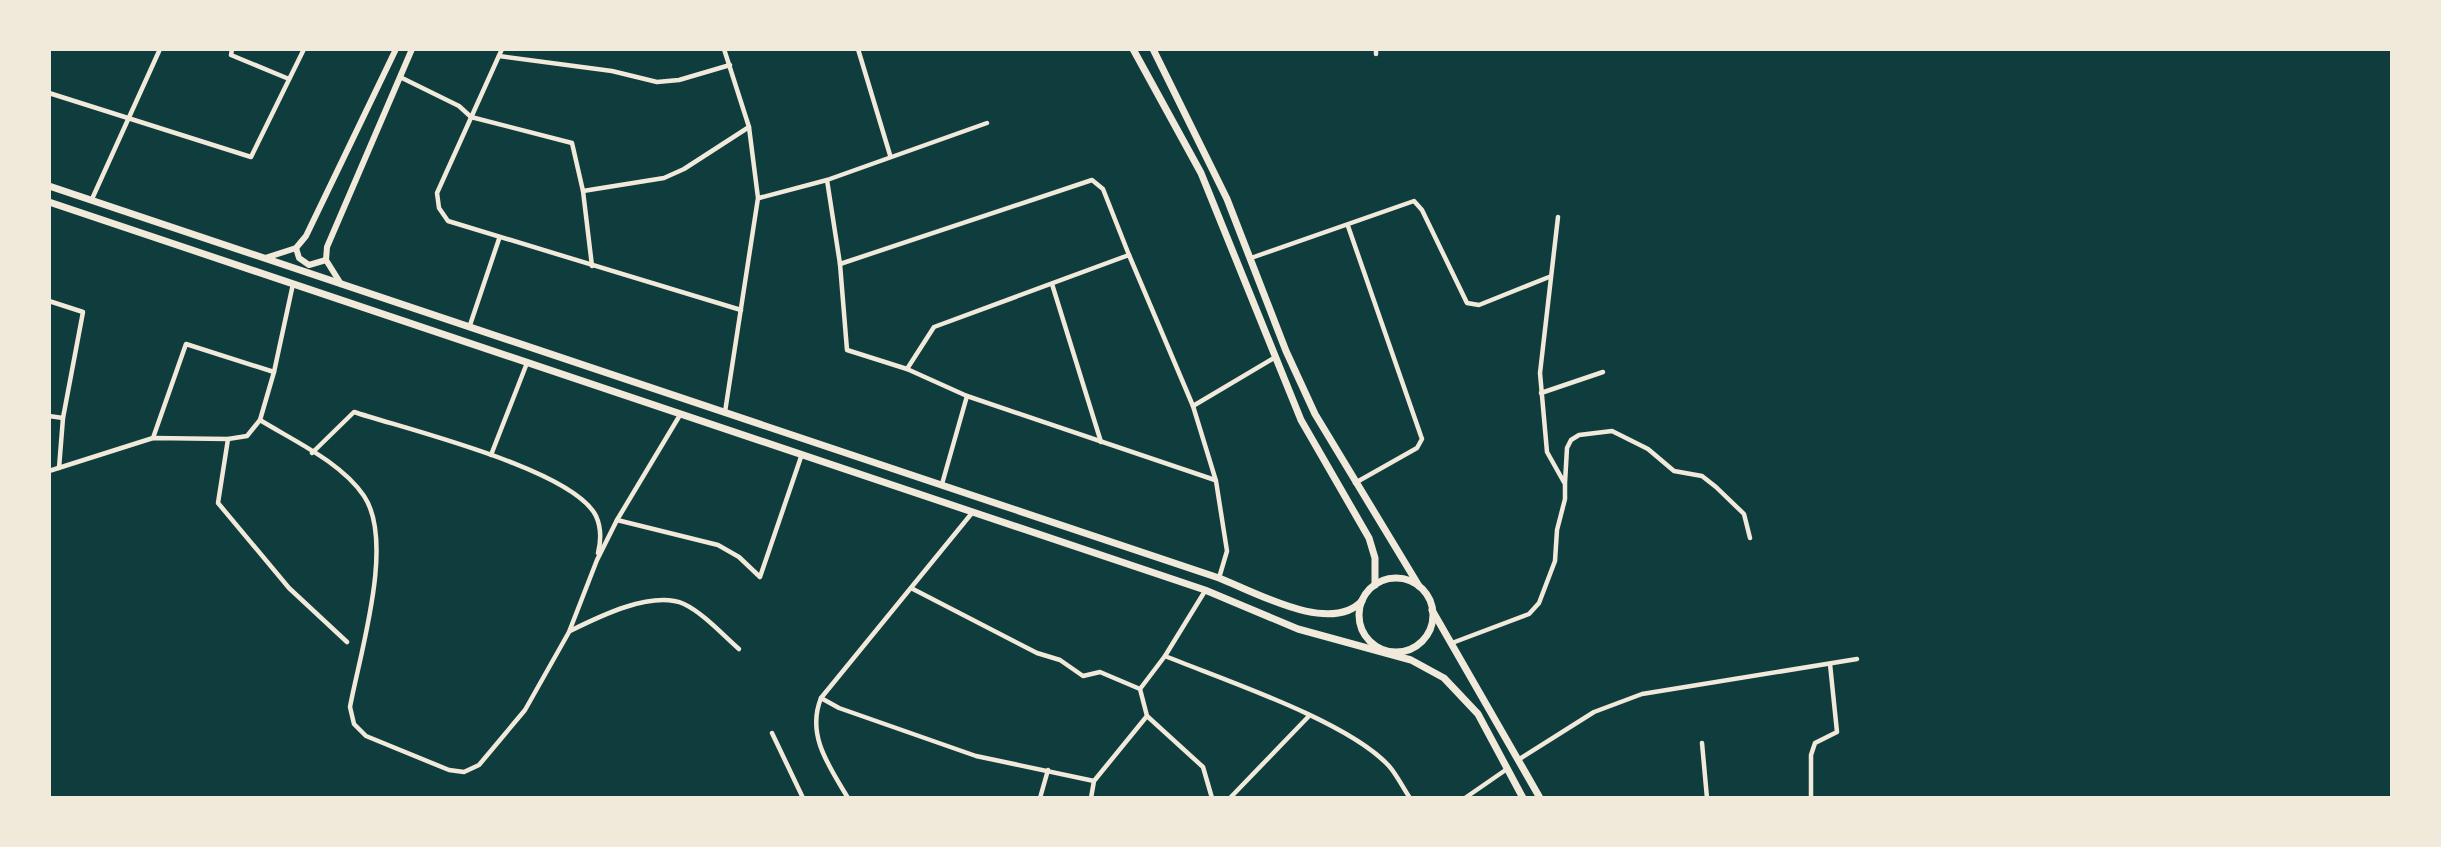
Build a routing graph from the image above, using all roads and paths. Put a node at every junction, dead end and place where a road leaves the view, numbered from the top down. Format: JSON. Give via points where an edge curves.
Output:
{"nodes":[{"id":1,"x":160,"y":49,"type":"edge"},
{"id":2,"x":232,"y":49,"type":"edge"},
{"id":3,"x":304,"y":49,"type":"edge"},
{"id":4,"x":396,"y":49,"type":"edge"},
{"id":5,"x":412,"y":49,"type":"edge"},
{"id":6,"x":502,"y":49,"type":"edge"},
{"id":7,"x":724,"y":49,"type":"edge"},
{"id":8,"x":858,"y":49,"type":"edge"},
{"id":9,"x":1133,"y":49,"type":"edge"},
{"id":10,"x":1153,"y":49,"type":"edge"},
{"id":11,"x":499,"y":56,"type":"junction"},
{"id":12,"x":730,"y":65,"type":"junction"},
{"id":13,"x":387,"y":71,"type":"junction"},
{"id":14,"x":400,"y":77,"type":"junction"},
{"id":15,"x":289,"y":79,"type":"junction"},
{"id":16,"x":49,"y":93,"type":"edge"},
{"id":17,"x":471,"y":117,"type":"junction"},
{"id":18,"x":128,"y":118,"type":"junction"},
{"id":19,"x":987,"y":123,"type":"dead end"},
{"id":20,"x":749,"y":127,"type":"junction"},
{"id":21,"x":890,"y":155,"type":"junction"},
{"id":22,"x":827,"y":180,"type":"junction"},
{"id":23,"x":49,"y":186,"type":"edge"},
{"id":24,"x":583,"y":191,"type":"junction"},
{"id":25,"x":758,"y":198,"type":"junction"},
{"id":26,"x":92,"y":199,"type":"junction"},
{"id":27,"x":49,"y":202,"type":"edge"},
{"id":28,"x":1558,"y":216,"type":"dead end"},
{"id":29,"x":1348,"y":226,"type":"junction"},
{"id":30,"x":499,"y":239,"type":"junction"},
{"id":31,"x":296,"y":248,"type":"junction"},
{"id":32,"x":1129,"y":255,"type":"junction"},
{"id":33,"x":265,"y":258,"type":"junction"},
{"id":34,"x":1251,"y":258,"type":"junction"},
{"id":35,"x":326,"y":260,"type":"junction"},
{"id":36,"x":840,"y":264,"type":"junction"},
{"id":37,"x":592,"y":266,"type":"junction"},
{"id":38,"x":1549,"y":277,"type":"junction"},
{"id":39,"x":293,"y":284,"type":"junction"},
{"id":40,"x":341,"y":284,"type":"junction"},
{"id":41,"x":1052,"y":284,"type":"junction"},
{"id":42,"x":49,"y":301,"type":"edge"},
{"id":43,"x":741,"y":310,"type":"junction"},
{"id":44,"x":470,"y":325,"type":"junction"},
{"id":45,"x":1286,"y":351,"type":"junction"},
{"id":46,"x":1274,"y":358,"type":"junction"},
{"id":47,"x":527,"y":363,"type":"junction"},
{"id":48,"x":907,"y":369,"type":"junction"},
{"id":49,"x":274,"y":372,"type":"junction"},
{"id":50,"x":1603,"y":372,"type":"dead end"},
{"id":51,"x":621,"y":378,"type":"junction"},
{"id":52,"x":617,"y":392,"type":"junction"},
{"id":53,"x":1541,"y":393,"type":"junction"},
{"id":54,"x":967,"y":396,"type":"junction"},
{"id":55,"x":1194,"y":406,"type":"junction"},
{"id":56,"x":726,"y":412,"type":"junction"},
{"id":57,"x":680,"y":415,"type":"junction"},
{"id":58,"x":49,"y":416,"type":"edge"},
{"id":59,"x":62,"y":418,"type":"junction"},
{"id":60,"x":260,"y":420,"type":"junction"},
{"id":61,"x":153,"y":438,"type":"junction"},
{"id":62,"x":228,"y":439,"type":"junction"},
{"id":63,"x":1101,"y":442,"type":"junction"},
{"id":64,"x":312,"y":453,"type":"junction"},
{"id":65,"x":803,"y":453,"type":"junction"},
{"id":66,"x":491,"y":456,"type":"junction"},
{"id":67,"x":59,"y":468,"type":"junction"},
{"id":68,"x":49,"y":471,"type":"edge"},
{"id":69,"x":1216,"y":481,"type":"junction"},
{"id":70,"x":1354,"y":483,"type":"junction"},
{"id":71,"x":942,"y":484,"type":"junction"},
{"id":72,"x":1565,"y":484,"type":"junction"},
{"id":73,"x":993,"y":503,"type":"junction"},
{"id":74,"x":972,"y":513,"type":"junction"},
{"id":75,"x":988,"y":517,"type":"junction"},
{"id":76,"x":617,"y":520,"type":"junction"},
{"id":77,"x":1750,"y":538,"type":"dead end"},
{"id":78,"x":597,"y":560,"type":"junction"},
{"id":79,"x":1219,"y":578,"type":"junction"},
{"id":80,"x":1375,"y":585,"type":"junction"},
{"id":81,"x":1419,"y":586,"type":"junction"},
{"id":82,"x":911,"y":588,"type":"junction"},
{"id":83,"x":1205,"y":590,"type":"junction"},
{"id":84,"x":1362,"y":601,"type":"junction"},
{"id":85,"x":1432,"y":610,"type":"junction"},
{"id":86,"x":569,"y":632,"type":"junction"},
{"id":87,"x":347,"y":642,"type":"dead end"},
{"id":88,"x":1452,"y":643,"type":"junction"},
{"id":89,"x":739,"y":649,"type":"dead end"},
{"id":90,"x":1386,"y":652,"type":"junction"},
{"id":91,"x":1166,"y":656,"type":"junction"},
{"id":92,"x":1857,"y":659,"type":"dead end"},
{"id":93,"x":1830,"y":664,"type":"junction"},
{"id":94,"x":1140,"y":689,"type":"junction"},
{"id":95,"x":821,"y":698,"type":"junction"},
{"id":96,"x":1147,"y":716,"type":"junction"},
{"id":97,"x":1309,"y":716,"type":"junction"},
{"id":98,"x":772,"y":733,"type":"dead end"},
{"id":99,"x":1702,"y":743,"type":"dead end"},
{"id":100,"x":1518,"y":760,"type":"junction"},
{"id":101,"x":1507,"y":769,"type":"junction"},
{"id":102,"x":1048,"y":771,"type":"junction"},
{"id":103,"x":1094,"y":781,"type":"junction"},
{"id":104,"x":803,"y":798,"type":"edge"},
{"id":105,"x":848,"y":798,"type":"edge"},
{"id":106,"x":1040,"y":798,"type":"edge"},
{"id":107,"x":1091,"y":798,"type":"edge"},
{"id":108,"x":1212,"y":798,"type":"edge"},
{"id":109,"x":1230,"y":798,"type":"edge"},
{"id":110,"x":1409,"y":798,"type":"edge"},
{"id":111,"x":1465,"y":798,"type":"edge"},
{"id":112,"x":1523,"y":798,"type":"edge"},
{"id":113,"x":1540,"y":798,"type":"edge"},
{"id":114,"x":1707,"y":798,"type":"edge"},
{"id":115,"x":1811,"y":798,"type":"edge"}],
"edges":[{"from":1,"to":18,"type":"street"},
{"from":2,"to":15,"type":"street","via":[[231,55]]},
{"from":3,"to":15,"type":"street"},
{"from":4,"to":13,"type":"street"},
{"from":5,"to":14,"type":"street"},
{"from":6,"to":11,"type":"street"},
{"from":7,"to":12,"type":"street"},
{"from":8,"to":21,"type":"street"},
{"from":9,"to":46,"type":"main road","via":[[1200,173]]},
{"from":10,"to":34,"type":"main road","via":[[1200,138]]},
{"from":11,"to":12,"type":"street","via":[[612,71],[657,82]]},
{"from":11,"to":17,"type":"street"},
{"from":12,"to":20,"type":"street"},
{"from":13,"to":14,"type":"street"},
{"from":13,"to":31,"type":"street"},
{"from":14,"to":17,"type":"street","via":[[459,106]]},
{"from":14,"to":35,"type":"street","via":[[339,215]]},
{"from":15,"to":18,"type":"street","via":[[251,158]]},
{"from":16,"to":18,"type":"street"},
{"from":17,"to":24,"type":"street","via":[[572,143]]},
{"from":17,"to":30,"type":"street","via":[[437,193],[439,208],[448,221]]},
{"from":18,"to":26,"type":"street"},
{"from":19,"to":21,"type":"street"},
{"from":20,"to":24,"type":"street","via":[[664,178]]},
{"from":20,"to":25,"type":"street"},
{"from":21,"to":22,"type":"street"},
{"from":22,"to":25,"type":"street"},
{"from":22,"to":36,"type":"street"},
{"from":23,"to":26,"type":"main road"},
{"from":24,"to":37,"type":"street"},
{"from":25,"to":43,"type":"street"},
{"from":26,"to":33,"type":"main road"},
{"from":27,"to":39,"type":"main road"},
{"from":28,"to":38,"type":"street"},
{"from":29,"to":34,"type":"street"},
{"from":29,"to":38,"type":"street","via":[[1414,201],[1472,306]]},
{"from":29,"to":70,"type":"street","via":[[1422,439],[1418,448]]},
{"from":30,"to":37,"type":"street"},
{"from":30,"to":44,"type":"street"},
{"from":31,"to":33,"type":"street"},
{"from":31,"to":35,"type":"street","via":[[299,258],[309,265]]},
{"from":32,"to":36,"type":"street","via":[[1102,189],[1092,180]]},
{"from":32,"to":41,"type":"street"},
{"from":32,"to":55,"type":"street"},
{"from":33,"to":40,"type":"main road"},
{"from":34,"to":45,"type":"main road"},
{"from":35,"to":40,"type":"street"},
{"from":36,"to":48,"type":"street","via":[[847,350]]},
{"from":37,"to":43,"type":"street"},
{"from":38,"to":53,"type":"street"},
{"from":39,"to":47,"type":"main road"},
{"from":39,"to":49,"type":"street"},
{"from":40,"to":44,"type":"main road"},
{"from":41,"to":48,"type":"street","via":[[934,327]]},
{"from":41,"to":63,"type":"street"},
{"from":42,"to":59,"type":"street","via":[[83,312]]},
{"from":43,"to":56,"type":"street"},
{"from":44,"to":51,"type":"main road"},
{"from":45,"to":46,"type":"main road"},
{"from":45,"to":70,"type":"main road"},
{"from":46,"to":55,"type":"street"},
{"from":46,"to":80,"type":"main road","via":[[1301,420],[1369,538]]},
{"from":47,"to":52,"type":"main road"},
{"from":47,"to":66,"type":"street"},
{"from":48,"to":54,"type":"street"},
{"from":49,"to":60,"type":"street"},
{"from":49,"to":61,"type":"street","via":[[186,344]]},
{"from":50,"to":53,"type":"street"},
{"from":51,"to":52,"type":"main road"},
{"from":51,"to":56,"type":"main road"},
{"from":52,"to":57,"type":"main road"},
{"from":53,"to":72,"type":"street","via":[[1547,452]]},
{"from":54,"to":63,"type":"street"},
{"from":54,"to":71,"type":"street"},
{"from":55,"to":69,"type":"street"},
{"from":56,"to":71,"type":"main road"},
{"from":57,"to":65,"type":"main road"},
{"from":57,"to":76,"type":"street"},
{"from":58,"to":59,"type":"street"},
{"from":59,"to":67,"type":"street"},
{"from":60,"to":62,"type":"street","via":[[247,436]]},
{"from":60,"to":64,"type":"street"},
{"from":61,"to":62,"type":"street"},
{"from":61,"to":67,"type":"street"},
{"from":62,"to":87,"type":"street","via":[[218,503],[289,587]]},
{"from":63,"to":69,"type":"street"},
{"from":64,"to":66,"type":"street","via":[[354,412]]},
{"from":64,"to":86,"type":"street","via":[[365,497],[376,527],[379,554],[351,707],[354,724],[366,736],[449,770],[464,772],[479,765],[525,710]]},
{"from":65,"to":74,"type":"main road"},
{"from":65,"to":76,"type":"street","via":[[760,577],[718,545]]},
{"from":66,"to":78,"type":"street","via":[[555,480],[589,506],[600,528]]},
{"from":67,"to":68,"type":"street"},
{"from":69,"to":79,"type":"street","via":[[1227,551]]},
{"from":70,"to":81,"type":"main road"},
{"from":71,"to":73,"type":"main road"},
{"from":72,"to":77,"type":"street","via":[[1571,440],[1612,430],[1648,449],[1674,471],[1702,477],[1716,487],[1744,514]]},
{"from":72,"to":88,"type":"street","via":[[1555,561],[1539,603],[1530,614]]},
{"from":73,"to":75,"type":"main road"},
{"from":73,"to":79,"type":"main road"},
{"from":74,"to":75,"type":"main road"},
{"from":74,"to":82,"type":"street"},
{"from":75,"to":83,"type":"main road"},
{"from":76,"to":78,"type":"street"},
{"from":78,"to":86,"type":"street"},
{"from":79,"to":84,"type":"main road","via":[[1323,615],[1356,607]]},
{"from":80,"to":81,"type":"main road","via":[[1397,579]]},
{"from":80,"to":84,"type":"main road"},
{"from":81,"to":85,"type":"main road"},
{"from":82,"to":94,"type":"street","via":[[1037,653],[1060,660],[1083,676],[1100,672]]},
{"from":82,"to":95,"type":"street"},
{"from":83,"to":90,"type":"main road","via":[[1298,629]]},
{"from":83,"to":91,"type":"street"},
{"from":84,"to":90,"type":"main road","via":[[1360,625],[1366,637]]},
{"from":85,"to":88,"type":"main road"},
{"from":85,"to":90,"type":"main road","via":[[1428,634],[1420,643]]},
{"from":86,"to":89,"type":"street","via":[[624,607],[669,600],[686,605]]},
{"from":88,"to":100,"type":"main road"},
{"from":90,"to":101,"type":"main road","via":[[1444,678],[1478,714]]},
{"from":91,"to":94,"type":"street"},
{"from":91,"to":97,"type":"street"},
{"from":92,"to":93,"type":"street"},
{"from":93,"to":100,"type":"street","via":[[1642,694],[1594,712]]},
{"from":93,"to":115,"type":"street","via":[[1837,732],[1815,743]]},
{"from":94,"to":96,"type":"street"},
{"from":95,"to":102,"type":"street","via":[[976,756]]},
{"from":95,"to":105,"type":"street","via":[[814,715],[817,741]]},
{"from":96,"to":103,"type":"street"},
{"from":96,"to":108,"type":"street","via":[[1203,767]]},
{"from":97,"to":109,"type":"street"},
{"from":97,"to":110,"type":"street","via":[[1388,765]]},
{"from":98,"to":104,"type":"street"},
{"from":99,"to":114,"type":"street"},
{"from":100,"to":113,"type":"main road"},
{"from":101,"to":111,"type":"street"},
{"from":101,"to":112,"type":"main road"},
{"from":102,"to":103,"type":"street"},
{"from":102,"to":106,"type":"street"},
{"from":103,"to":107,"type":"street"}]}
